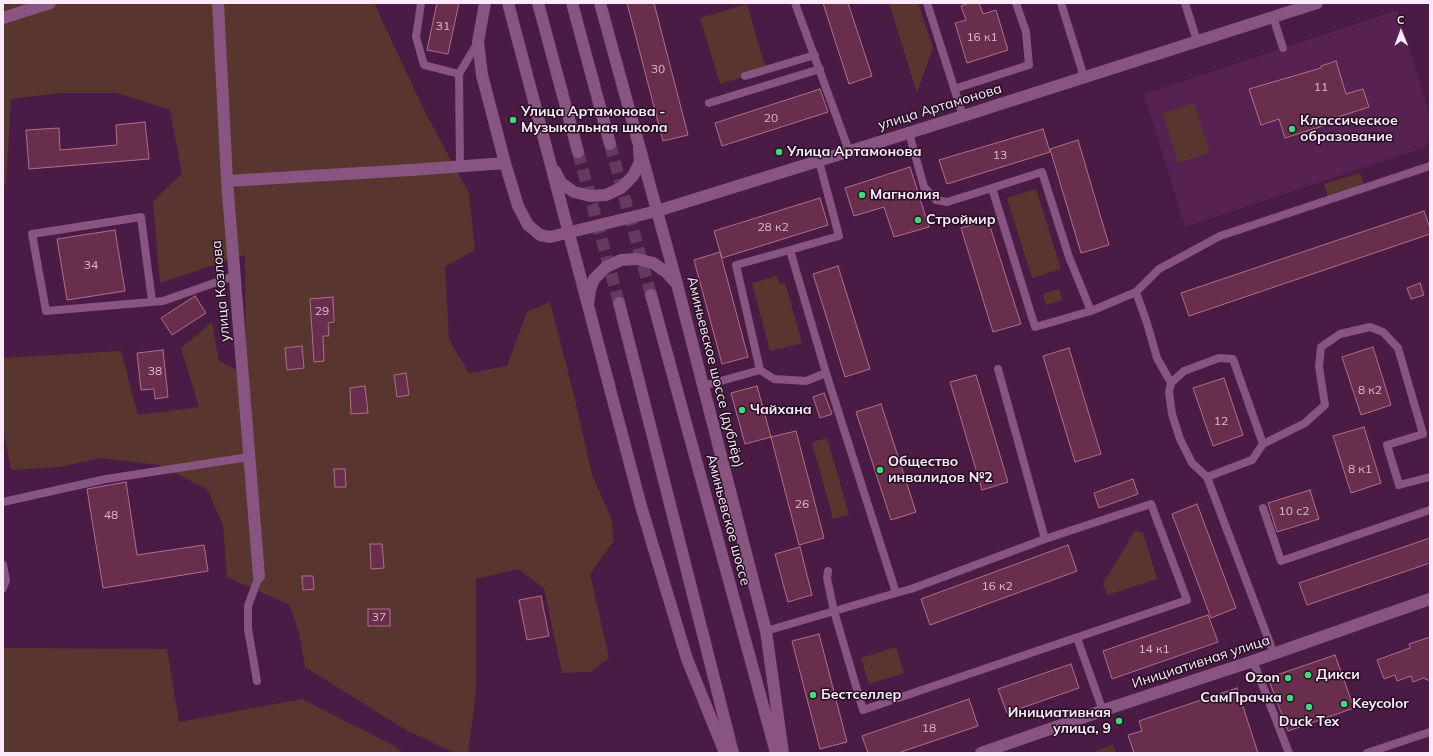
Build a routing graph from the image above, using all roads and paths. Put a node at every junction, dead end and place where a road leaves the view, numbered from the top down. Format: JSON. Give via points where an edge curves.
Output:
{"nodes":[{"id":1,"x":50,"y":3,"type":"edge"},
{"id":2,"x":218,"y":3,"type":"edge"},
{"id":3,"x":421,"y":3,"type":"edge"},
{"id":4,"x":485,"y":3,"type":"edge"},
{"id":5,"x":508,"y":3,"type":"edge"},
{"id":6,"x":538,"y":3,"type":"edge"},
{"id":7,"x":572,"y":3,"type":"edge"},
{"id":8,"x":600,"y":3,"type":"edge"},
{"id":9,"x":796,"y":3,"type":"edge"},
{"id":10,"x":927,"y":3,"type":"edge"},
{"id":11,"x":1016,"y":3,"type":"edge"},
{"id":12,"x":1061,"y":3,"type":"edge"},
{"id":13,"x":1185,"y":3,"type":"edge"},
{"id":14,"x":1317,"y":3,"type":"edge"},
{"id":15,"x":1272,"y":17,"type":"junction"},
{"id":16,"x":3,"y":18,"type":"edge"},
{"id":17,"x":1197,"y":41,"type":"junction"},
{"id":18,"x":478,"y":42,"type":"junction"},
{"id":19,"x":1282,"y":48,"type":"dead end"},
{"id":20,"x":815,"y":55,"type":"junction"},
{"id":21,"x":820,"y":69,"type":"junction"},
{"id":22,"x":459,"y":74,"type":"junction"},
{"id":23,"x":745,"y":76,"type":"dead end"},
{"id":24,"x":1084,"y":77,"type":"junction"},
{"id":25,"x":954,"y":89,"type":"junction"},
{"id":26,"x":709,"y":103,"type":"dead end"},
{"id":27,"x":963,"y":116,"type":"junction"},
{"id":28,"x":909,"y":133,"type":"junction"},
{"id":29,"x":610,"y":144,"type":"tunnel mouth"},
{"id":30,"x":639,"y":144,"type":"junction"},
{"id":31,"x":849,"y":151,"type":"junction"},
{"id":32,"x":578,"y":152,"type":"tunnel mouth"},
{"id":33,"x":819,"y":161,"type":"junction"},
{"id":34,"x":505,"y":163,"type":"junction"},
{"id":35,"x":552,"y":166,"type":"junction"},
{"id":36,"x":1430,"y":166,"type":"edge"},
{"id":37,"x":460,"y":167,"type":"junction"},
{"id":38,"x":227,"y":181,"type":"junction"},
{"id":39,"x":992,"y":188,"type":"junction"},
{"id":40,"x":657,"y":210,"type":"junction"},
{"id":41,"x":569,"y":234,"type":"junction"},
{"id":42,"x":790,"y":250,"type":"junction"},
{"id":43,"x":234,"y":276,"type":"junction"},
{"id":44,"x":677,"y":284,"type":"junction"},
{"id":45,"x":1136,"y":292,"type":"junction"},
{"id":46,"x":652,"y":295,"type":"tunnel mouth"},
{"id":47,"x":152,"y":301,"type":"junction"},
{"id":48,"x":619,"y":303,"type":"tunnel mouth"},
{"id":49,"x":588,"y":305,"type":"junction"},
{"id":50,"x":1091,"y":311,"type":"junction"},
{"id":51,"x":998,"y":369,"type":"dead end"},
{"id":52,"x":760,"y":370,"type":"junction"},
{"id":53,"x":826,"y":373,"type":"junction"},
{"id":54,"x":1171,"y":383,"type":"junction"},
{"id":55,"x":703,"y":386,"type":"junction"},
{"id":56,"x":1426,"y":433,"type":"edge"},
{"id":57,"x":1262,"y":444,"type":"junction"},
{"id":58,"x":249,"y":457,"type":"junction"},
{"id":59,"x":1207,"y":477,"type":"junction"},
{"id":60,"x":1430,"y":477,"type":"edge"},
{"id":61,"x":3,"y":502,"type":"edge"},
{"id":62,"x":1263,"y":508,"type":"dead end"},
{"id":63,"x":1430,"y":510,"type":"edge"},
{"id":64,"x":1045,"y":539,"type":"junction"},
{"id":65,"x":3,"y":564,"type":"edge"},
{"id":66,"x":828,"y":571,"type":"dead end"},
{"id":67,"x":259,"y":576,"type":"joint"},
{"id":68,"x":3,"y":588,"type":"edge"},
{"id":69,"x":896,"y":593,"type":"junction"},
{"id":70,"x":1430,"y":599,"type":"edge"},
{"id":71,"x":834,"y":611,"type":"junction"},
{"id":72,"x":766,"y":631,"type":"junction"},
{"id":73,"x":1077,"y":638,"type":"junction"},
{"id":74,"x":1274,"y":654,"type":"junction"},
{"id":75,"x":1253,"y":661,"type":"junction"},
{"id":76,"x":257,"y":680,"type":"dead end"},
{"id":77,"x":1102,"y":711,"type":"junction"},
{"id":78,"x":716,"y":728,"type":"junction"},
{"id":79,"x":1430,"y":732,"type":"edge"},
{"id":80,"x":719,"y":753,"type":"edge"},
{"id":81,"x":725,"y":753,"type":"edge"},
{"id":82,"x":733,"y":753,"type":"edge"},
{"id":83,"x":776,"y":753,"type":"edge"},
{"id":84,"x":783,"y":753,"type":"edge"},
{"id":85,"x":981,"y":753,"type":"edge"},
{"id":86,"x":1289,"y":753,"type":"edge"},
{"id":87,"x":1367,"y":753,"type":"edge"}],
"edges":[{"from":1,"to":16,"type":"main road"},
{"from":2,"to":38,"type":"main road","name":"улица Козлова"},
{"from":3,"to":22,"type":"lane","via":[[416,37],[424,65]]},
{"from":4,"to":18,"type":"main road","name":"улица Артамонова"},
{"from":5,"to":35,"type":"main road"},
{"from":6,"to":32,"type":"main road"},
{"from":7,"to":29,"type":"main road"},
{"from":8,"to":30,"type":"main road","name":"Аминьевское шоссе (дублёр)"},
{"from":9,"to":20,"type":"lane"},
{"from":10,"to":25,"type":"lane"},
{"from":11,"to":25,"type":"lane","via":[[1026,32],[1029,65]]},
{"from":12,"to":24,"type":"lane"},
{"from":13,"to":17,"type":"lane"},
{"from":14,"to":15,"type":"main road","name":"улица Артамонова"},
{"from":15,"to":17,"type":"main road","name":"улица Артамонова"},
{"from":15,"to":19,"type":"lane"},
{"from":17,"to":24,"type":"main road","name":"улица Артамонова"},
{"from":18,"to":22,"type":"lane"},
{"from":18,"to":34,"type":"main road","name":"улица Артамонова","via":[[482,75]]},
{"from":20,"to":21,"type":"lane"},
{"from":20,"to":23,"type":"lane"},
{"from":21,"to":26,"type":"lane"},
{"from":21,"to":31,"type":"lane"},
{"from":22,"to":37,"type":"lane"},
{"from":24,"to":27,"type":"main road","name":"улица Артамонова"},
{"from":25,"to":27,"type":"lane"},
{"from":27,"to":28,"type":"main road","name":"улица Артамонова"},
{"from":28,"to":31,"type":"main road","name":"улица Артамонова"},
{"from":28,"to":39,"type":"lane","via":[[924,187],[936,200],[947,202]]},
{"from":30,"to":35,"type":"main road","via":[[640,162],[633,176],[621,188],[606,195],[590,196],[574,192],[561,183]]},
{"from":30,"to":40,"type":"main road","name":"Аминьевское шоссе (дублёр)"},
{"from":31,"to":33,"type":"main road","name":"улица Артамонова"},
{"from":33,"to":40,"type":"main road","name":"улица Артамонова"},
{"from":33,"to":42,"type":"lane","via":[[839,236]]},
{"from":34,"to":37,"type":"main road"},
{"from":34,"to":41,"type":"main road","name":"улица Артамонова","via":[[518,206],[528,225],[540,234],[550,237]]},
{"from":35,"to":41,"type":"main road"},
{"from":36,"to":45,"type":"lane","via":[[1220,236],[1159,270]]},
{"from":37,"to":38,"type":"main road"},
{"from":38,"to":43,"type":"main road","name":"улица Козлова"},
{"from":39,"to":50,"type":"lane","via":[[1042,172],[1069,257]]},
{"from":39,"to":50,"type":"lane","via":[[1035,327]]},
{"from":40,"to":41,"type":"main road","name":"улица Артамонова"},
{"from":40,"to":44,"type":"main road","name":"Аминьевское шоссе (дублёр)"},
{"from":41,"to":49,"type":"main road"},
{"from":42,"to":52,"type":"lane","via":[[736,265]]},
{"from":42,"to":53,"type":"lane"},
{"from":43,"to":47,"type":"lane","via":[[163,300]]},
{"from":43,"to":58,"type":"main road","name":"улица Козлова"},
{"from":44,"to":49,"type":"main road","via":[[653,263],[637,259],[621,260],[606,267],[594,279]]},
{"from":44,"to":55,"type":"main road","name":"Аминьевское шоссе (дублёр)"},
{"from":45,"to":50,"type":"lane"},
{"from":45,"to":54,"type":"lane","via":[[1157,358]]},
{"from":46,"to":83,"type":"main road","name":"Аминьевское шоссе"},
{"from":47,"to":47,"type":"lane","via":[[46,311],[32,234],[141,217]]},
{"from":48,"to":82,"type":"main road"},
{"from":49,"to":78,"type":"main road","via":[[641,506],[677,626],[687,659]]},
{"from":51,"to":64,"type":"lane"},
{"from":52,"to":53,"type":"lane","via":[[774,378],[806,381]]},
{"from":52,"to":55,"type":"lane"},
{"from":53,"to":69,"type":"lane"},
{"from":54,"to":57,"type":"lane","via":[[1184,371],[1219,358],[1233,359]]},
{"from":54,"to":59,"type":"lane","via":[[1169,392],[1172,414],[1180,439],[1192,463]]},
{"from":55,"to":72,"type":"main road","name":"Аминьевское шоссе (дублёр)"},
{"from":56,"to":57,"type":"lane","via":[[1398,348],[1383,332],[1370,327],[1340,334],[1321,347],[1319,367],[1325,405],[1304,423]]},
{"from":56,"to":60,"type":"lane","via":[[1388,445],[1400,485]]},
{"from":57,"to":59,"type":"lane","via":[[1252,460]]},
{"from":58,"to":61,"type":"lane","via":[[106,479]]},
{"from":58,"to":67,"type":"main road","name":"улица Козлова"},
{"from":59,"to":74,"type":"lane"},
{"from":62,"to":63,"type":"lane","via":[[1281,560]]},
{"from":64,"to":69,"type":"lane"},
{"from":64,"to":73,"type":"lane","via":[[1151,504],[1187,600]]},
{"from":65,"to":68,"type":"lane","via":[[6,580]]},
{"from":66,"to":71,"type":"lane","via":[[827,578]]},
{"from":67,"to":76,"type":"lane","via":[[248,606],[248,629]]},
{"from":69,"to":71,"type":"lane"},
{"from":70,"to":74,"type":"main road","name":"Инициативная улица"},
{"from":71,"to":72,"type":"lane"},
{"from":71,"to":73,"type":"lane","via":[[863,710]]},
{"from":72,"to":84,"type":"main road","name":"Аминьевское шоссе (дублёр)"},
{"from":73,"to":77,"type":"lane"},
{"from":74,"to":75,"type":"main road","name":"Инициативная улица"},
{"from":75,"to":77,"type":"main road","name":"Инициативная улица"},
{"from":75,"to":86,"type":"lane"},
{"from":77,"to":85,"type":"main road","name":"Инициативная улица"},
{"from":78,"to":80,"type":"main road"},
{"from":78,"to":81,"type":"main road"},
{"from":79,"to":87,"type":"lane"}]}
